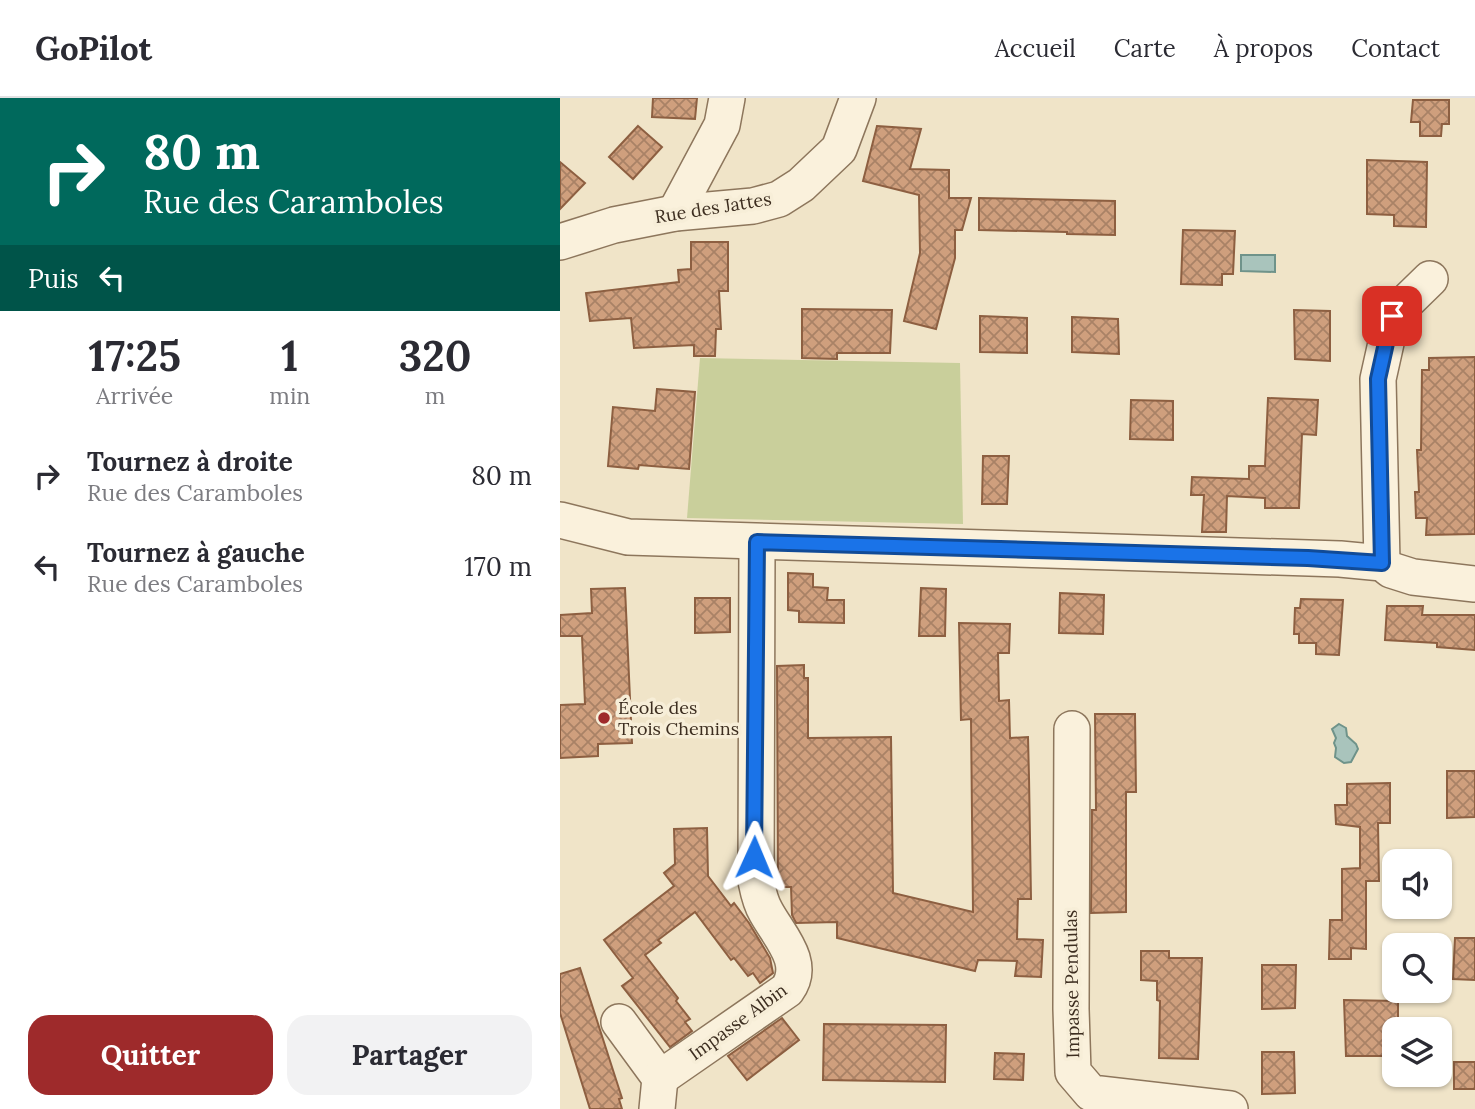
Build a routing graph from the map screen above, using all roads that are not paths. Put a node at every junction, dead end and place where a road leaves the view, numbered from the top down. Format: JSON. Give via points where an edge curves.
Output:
{"nodes":[{"id":1,"x":727,"y":98,"type":"edge"},
{"id":2,"x":858,"y":98,"type":"edge"},
{"id":3,"x":675,"y":213,"type":"junction"},
{"id":4,"x":560,"y":242,"type":"edge"},
{"id":5,"x":1430,"y":279,"type":"dead end"},
{"id":6,"x":560,"y":520,"type":"edge"},
{"id":7,"x":757,"y":542,"type":"junction"},
{"id":8,"x":1382,"y":563,"type":"junction"},
{"id":9,"x":1475,"y":584,"type":"edge"},
{"id":10,"x":1072,"y":729,"type":"dead end"},
{"id":11,"x":618,"y":1022,"type":"dead end"},
{"id":12,"x":659,"y":1094,"type":"edge"},
{"id":13,"x":1230,"y":1109,"type":"edge"}],
"edges":[{"from":1,"to":3,"type":"street","via":[[722,125]]},
{"from":2,"to":3,"type":"street","name":"Rue des Jattes","via":[[839,149],[779,199]]},
{"from":3,"to":4,"type":"street","name":"Rue des Jattes"},
{"from":5,"to":8,"type":"street","via":[[1392,316],[1378,379]]},
{"from":6,"to":7,"type":"street","via":[[628,537]]},
{"from":7,"to":8,"type":"street"},
{"from":7,"to":12,"type":"street","name":"Impasse Albin","via":[[756,881],[765,911],[792,958],[794,976],[787,990]]},
{"from":8,"to":9,"type":"street","via":[[1413,577]]},
{"from":10,"to":13,"type":"street","name":"Impasse Pendulas","via":[[1073,1072],[1091,1093]]},
{"from":11,"to":12,"type":"street","name":"Impasse Albin"}]}
